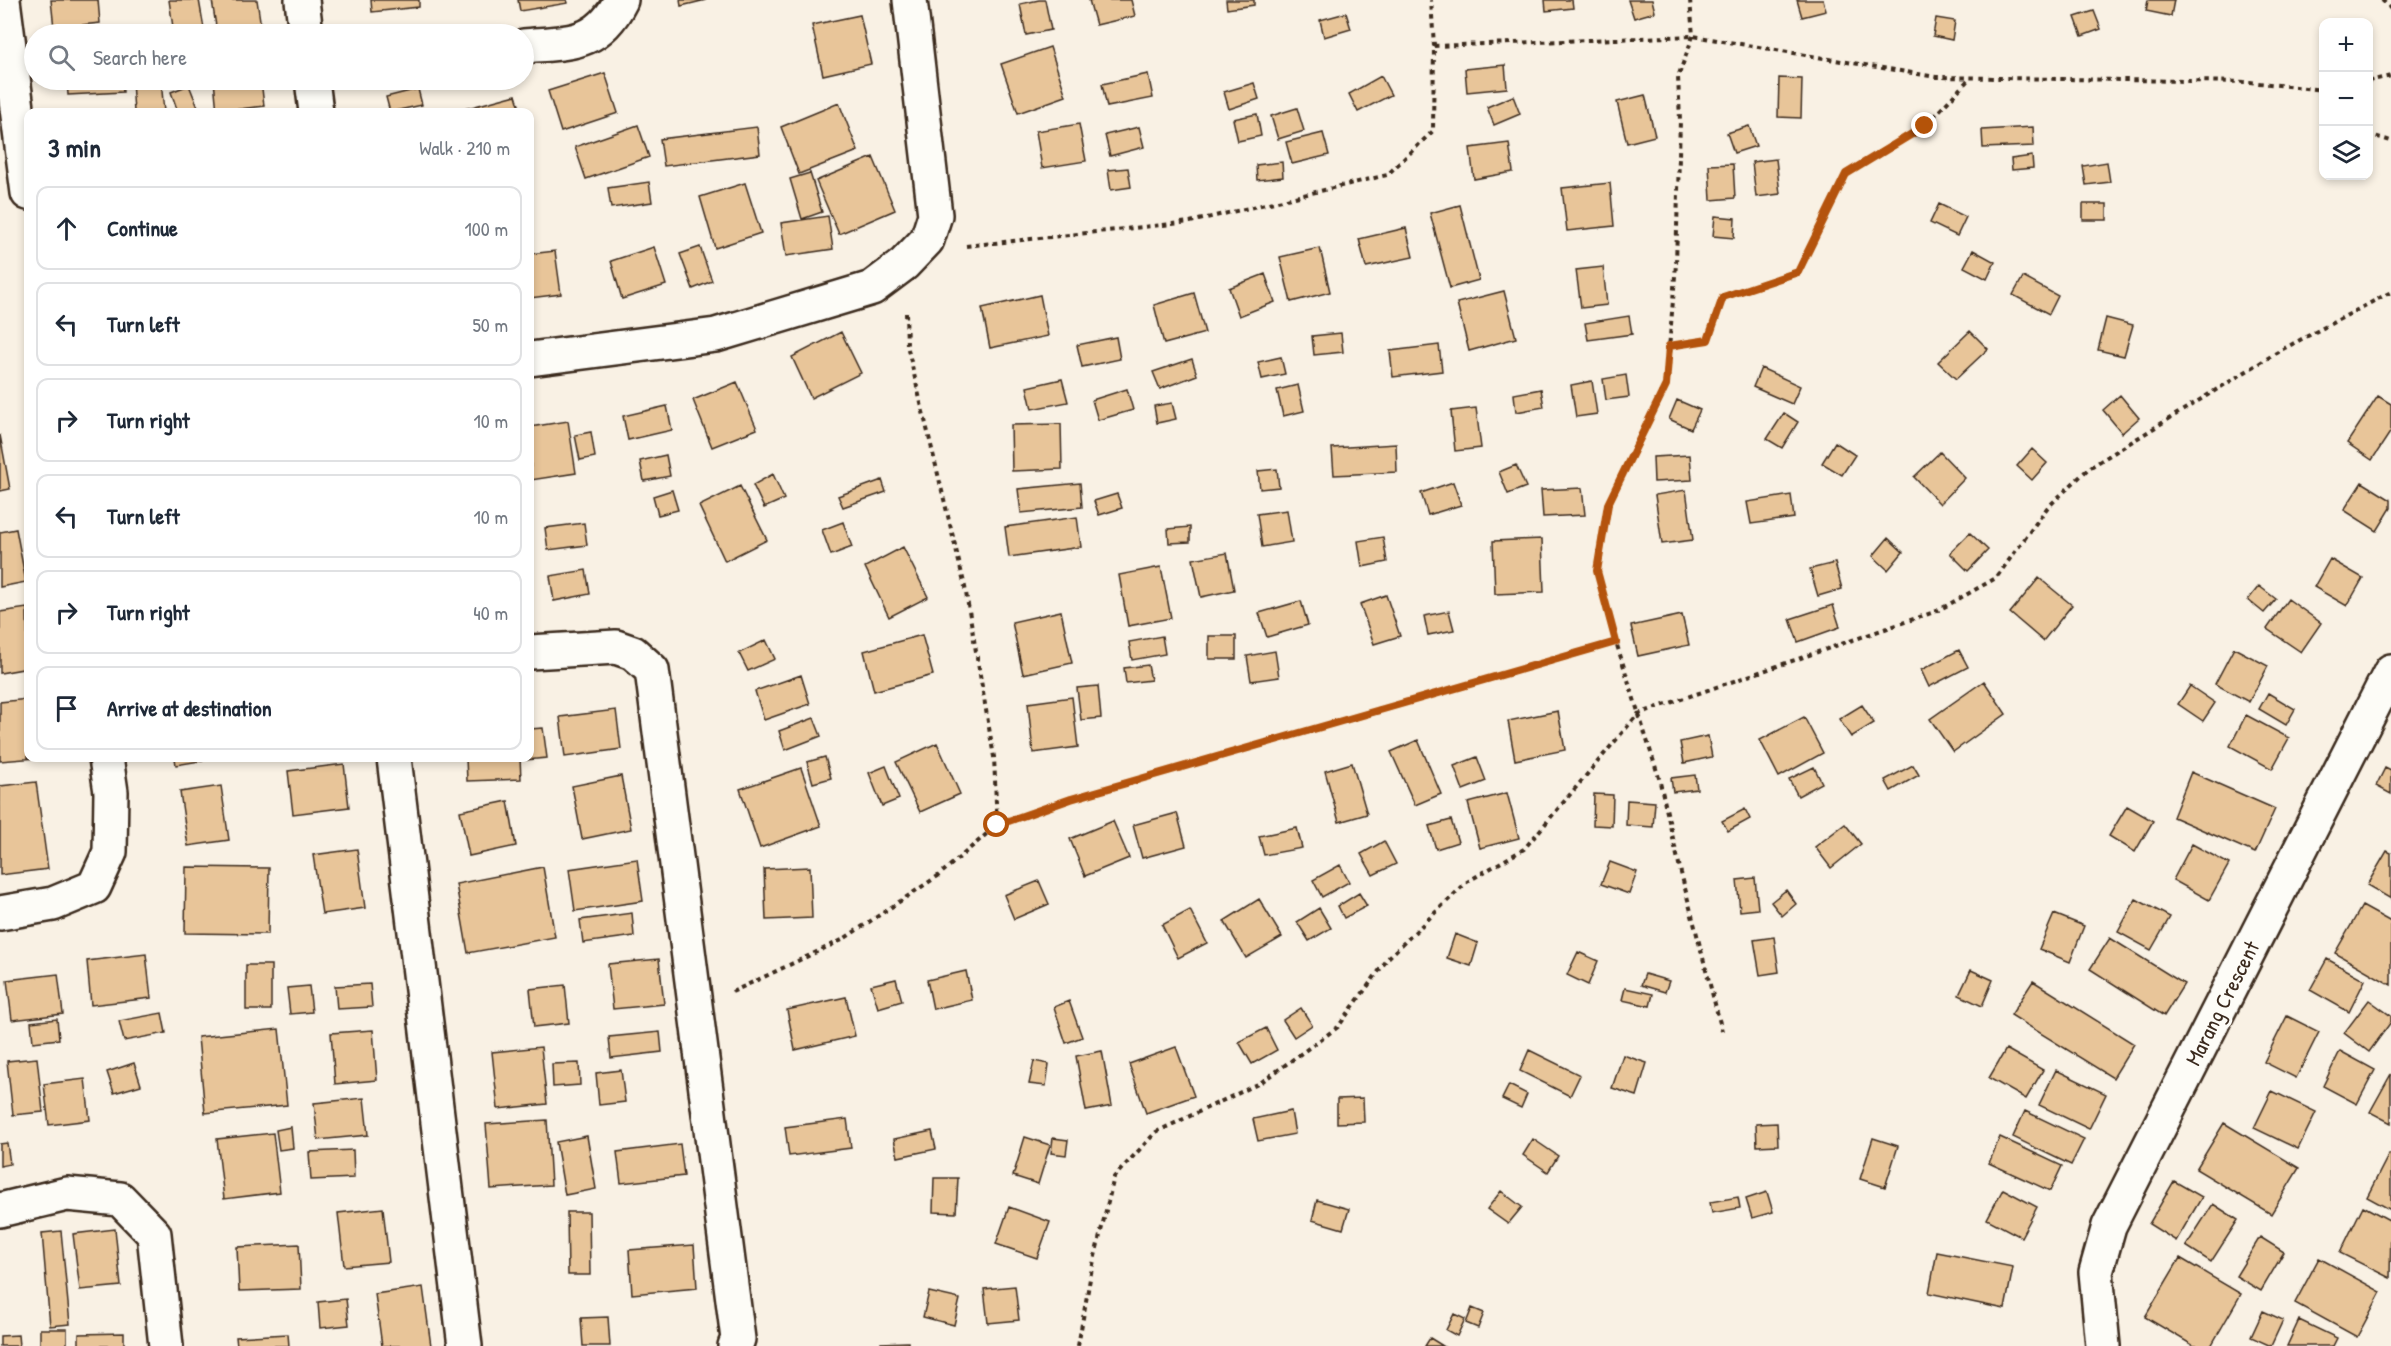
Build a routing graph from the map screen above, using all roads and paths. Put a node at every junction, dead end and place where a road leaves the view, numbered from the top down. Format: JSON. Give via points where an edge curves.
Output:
{"nodes":[{"id":1,"x":3,"y":0,"type":"edge"},
{"id":2,"x":302,"y":0,"type":"edge"},
{"id":3,"x":621,"y":0,"type":"edge"},
{"id":4,"x":910,"y":0,"type":"edge"},
{"id":5,"x":1431,"y":0,"type":"edge"},
{"id":6,"x":1690,"y":0,"type":"edge"},
{"id":7,"x":2382,"y":0,"type":"edge"},
{"id":8,"x":2391,"y":9,"type":"edge"},
{"id":9,"x":305,"y":24,"type":"edge"},
{"id":10,"x":1694,"y":36,"type":"junction"},
{"id":11,"x":534,"y":45,"type":"edge"},
{"id":12,"x":1434,"y":46,"type":"junction"},
{"id":13,"x":2391,"y":76,"type":"edge"},
{"id":14,"x":1970,"y":78,"type":"junction"},
{"id":15,"x":2373,"y":80,"type":"edge"},
{"id":16,"x":313,"y":90,"type":"edge"},
{"id":17,"x":2319,"y":91,"type":"edge"},
{"id":18,"x":316,"y":108,"type":"edge"},
{"id":19,"x":2373,"y":136,"type":"edge"},
{"id":20,"x":2391,"y":141,"type":"edge"},
{"id":21,"x":24,"y":162,"type":"edge"},
{"id":22,"x":927,"y":240,"type":"junction"},
{"id":23,"x":904,"y":264,"type":"junction"},
{"id":24,"x":2391,"y":292,"type":"edge"},
{"id":25,"x":1669,"y":346,"type":"junction"},
{"id":26,"x":534,"y":358,"type":"edge"},
{"id":27,"x":1616,"y":642,"type":"junction"},
{"id":28,"x":534,"y":652,"type":"edge"},
{"id":29,"x":2391,"y":671,"type":"edge"},
{"id":30,"x":1638,"y":714,"type":"junction"},
{"id":31,"x":107,"y":762,"type":"edge"},
{"id":32,"x":394,"y":762,"type":"edge"},
{"id":33,"x":997,"y":825,"type":"junction"},
{"id":34,"x":0,"y":913,"type":"edge"},
{"id":35,"x":696,"y":1009,"type":"junction"},
{"id":36,"x":1722,"y":1031,"type":"dead end"},
{"id":37,"x":0,"y":1210,"type":"edge"},
{"id":38,"x":166,"y":1346,"type":"edge"},
{"id":39,"x":465,"y":1346,"type":"edge"},
{"id":40,"x":735,"y":1346,"type":"edge"},
{"id":41,"x":1078,"y":1346,"type":"edge"},
{"id":42,"x":2103,"y":1346,"type":"edge"}],
"edges":[{"from":1,"to":21,"type":"street"},
{"from":2,"to":9,"type":"street"},
{"from":3,"to":11,"type":"street","via":[[607,24],[579,41]]},
{"from":4,"to":22,"type":"street","via":[[935,214]]},
{"from":5,"to":12,"type":"path"},
{"from":6,"to":10,"type":"path"},
{"from":7,"to":8,"type":"path"},
{"from":10,"to":12,"type":"path"},
{"from":10,"to":14,"type":"path","via":[[1936,77]]},
{"from":10,"to":25,"type":"path","via":[[1678,77],[1676,264]]},
{"from":12,"to":22,"type":"path","via":[[1433,131],[1387,175],[1190,222],[973,246]]},
{"from":13,"to":15,"type":"path"},
{"from":14,"to":17,"type":"path","via":[[2250,82]]},
{"from":14,"to":25,"type":"path","via":[[1925,126],[1846,174],[1798,272],[1723,297],[1708,340]]},
{"from":16,"to":18,"type":"street"},
{"from":19,"to":20,"type":"path"},
{"from":22,"to":23,"type":"street"},
{"from":23,"to":26,"type":"street","via":[[872,288],[716,335]]},
{"from":23,"to":33,"type":"path","via":[[907,345],[965,587],[993,757]]},
{"from":24,"to":30,"type":"path","via":[[2281,350],[2089,468],[2047,508],[1996,578],[1937,611]]},
{"from":25,"to":27,"type":"path","via":[[1666,385],[1608,504],[1597,571]]},
{"from":27,"to":30,"type":"path"},
{"from":27,"to":33,"type":"path","via":[[1071,799]]},
{"from":28,"to":35,"type":"street","via":[[616,647],[633,653],[652,670]]},
{"from":29,"to":42,"type":"street","name":"Marang Crescent","via":[[2109,1226],[2096,1272]]},
{"from":30,"to":36,"type":"path","via":[[1659,778]]},
{"from":30,"to":41,"type":"path","via":[[1524,849],[1467,882],[1389,957],[1338,1027],[1260,1083],[1156,1132],[1114,1177]]},
{"from":31,"to":34,"type":"street","via":[[111,792],[110,852],[94,886],[53,904]]},
{"from":32,"to":39,"type":"street"},
{"from":33,"to":35,"type":"path","via":[[939,876],[842,940]]},
{"from":35,"to":40,"type":"street","via":[[738,1339]]},
{"from":37,"to":38,"type":"street","via":[[67,1194],[120,1199],[154,1234]]}]}
